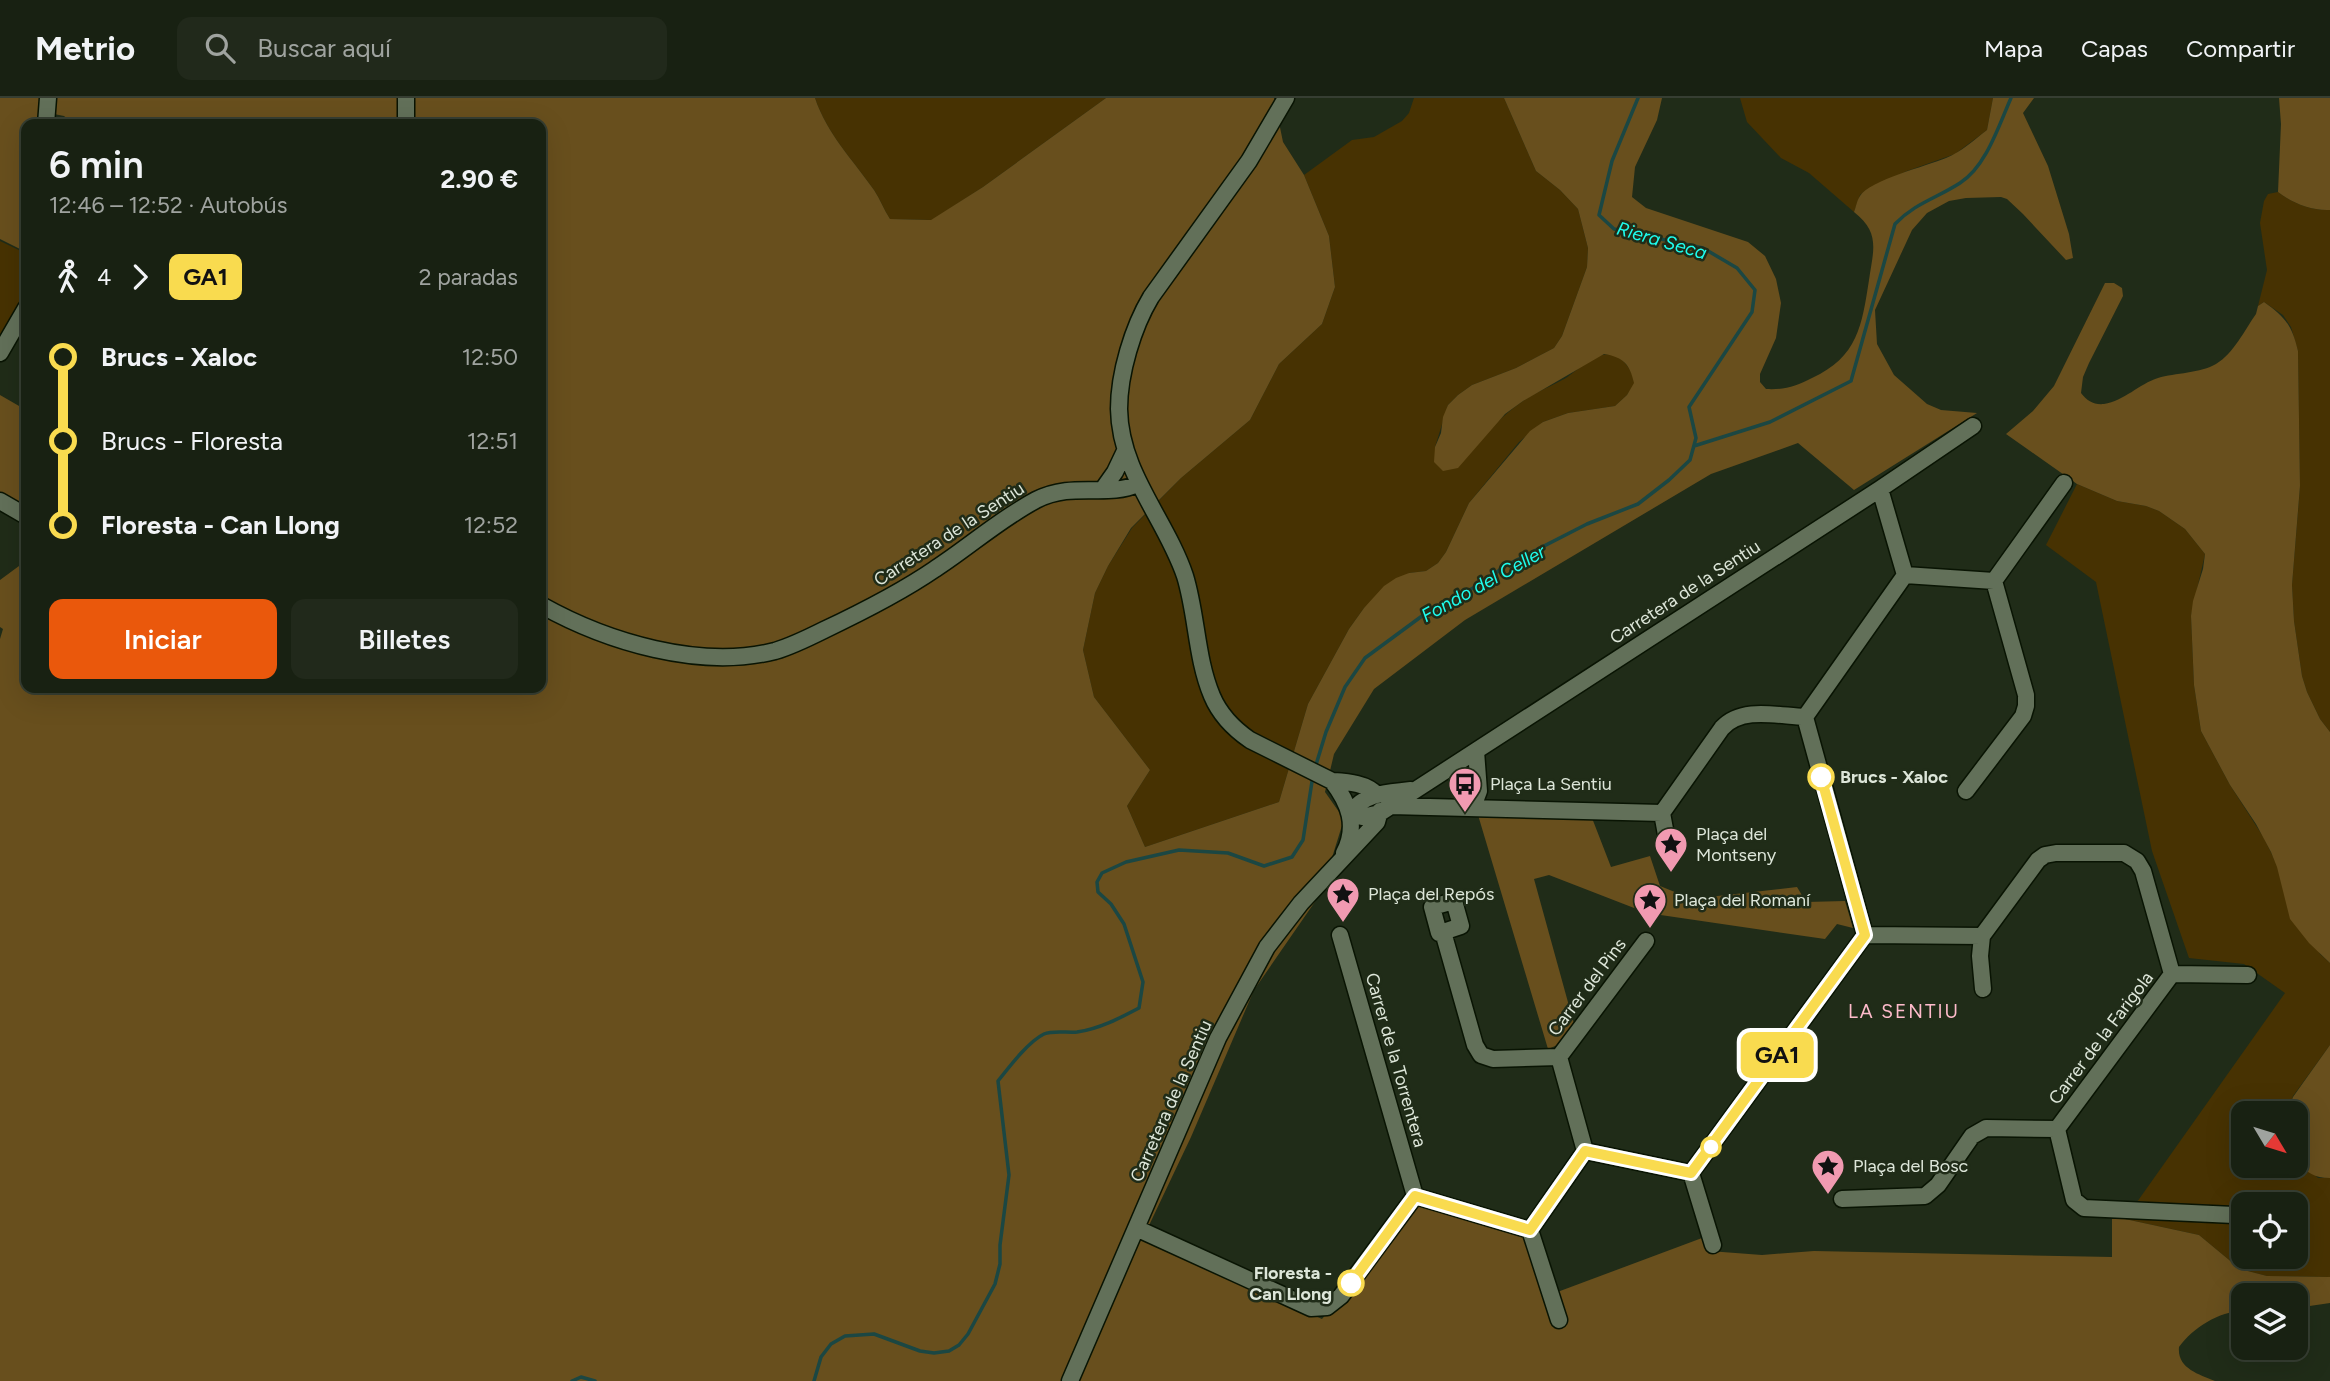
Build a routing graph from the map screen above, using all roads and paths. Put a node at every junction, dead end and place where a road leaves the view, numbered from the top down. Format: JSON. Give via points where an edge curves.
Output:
{"nodes":[{"id":1,"x":48,"y":98,"type":"edge"},
{"id":2,"x":406,"y":98,"type":"edge"},
{"id":3,"x":1286,"y":98,"type":"edge"},
{"id":4,"x":46,"y":119,"type":"edge"},
{"id":5,"x":406,"y":119,"type":"edge"},
{"id":6,"x":21,"y":317,"type":"edge"},
{"id":7,"x":0,"y":353,"type":"edge"},
{"id":8,"x":1973,"y":426,"type":"dead end"},
{"id":9,"x":1125,"y":451,"type":"junction"},
{"id":10,"x":1136,"y":479,"type":"junction"},
{"id":11,"x":2064,"y":483,"type":"dead end"},
{"id":12,"x":1103,"y":489,"type":"junction"},
{"id":13,"x":1880,"y":489,"type":"junction"},
{"id":14,"x":0,"y":500,"type":"edge"},
{"id":15,"x":1153,"y":512,"type":"junction"},
{"id":16,"x":21,"y":513,"type":"edge"},
{"id":17,"x":1905,"y":575,"type":"junction"},
{"id":18,"x":1994,"y":581,"type":"junction"},
{"id":19,"x":546,"y":607,"type":"edge"},
{"id":20,"x":1805,"y":717,"type":"junction"},
{"id":21,"x":1476,"y":751,"type":"junction"},
{"id":22,"x":1328,"y":779,"type":"junction"},
{"id":23,"x":1417,"y":789,"type":"junction"},
{"id":24,"x":1479,"y":791,"type":"junction"},
{"id":25,"x":1966,"y":791,"type":"dead end"},
{"id":26,"x":1377,"y":794,"type":"junction"},
{"id":27,"x":1356,"y":806,"type":"junction"},
{"id":28,"x":1473,"y":807,"type":"junction"},
{"id":29,"x":1498,"y":808,"type":"junction"},
{"id":30,"x":1383,"y":813,"type":"junction"},
{"id":31,"x":1662,"y":813,"type":"junction"},
{"id":32,"x":1669,"y":851,"type":"dead end"},
{"id":33,"x":1342,"y":858,"type":"junction"},
{"id":34,"x":1443,"y":932,"type":"dead end"},
{"id":35,"x":1340,"y":935,"type":"dead end"},
{"id":36,"x":1865,"y":935,"type":"junction"},
{"id":37,"x":1982,"y":936,"type":"junction"},
{"id":38,"x":1646,"y":941,"type":"dead end"},
{"id":39,"x":2172,"y":974,"type":"junction"},
{"id":40,"x":2248,"y":975,"type":"dead end"},
{"id":41,"x":1983,"y":989,"type":"dead end"},
{"id":42,"x":1559,"y":1057,"type":"junction"},
{"id":43,"x":2057,"y":1129,"type":"junction"},
{"id":44,"x":1585,"y":1151,"type":"junction"},
{"id":45,"x":1691,"y":1173,"type":"junction"},
{"id":46,"x":1415,"y":1196,"type":"junction"},
{"id":47,"x":1842,"y":1199,"type":"dead end"},
{"id":48,"x":2231,"y":1215,"type":"edge"},
{"id":49,"x":1136,"y":1228,"type":"junction"},
{"id":50,"x":1530,"y":1230,"type":"junction"},
{"id":51,"x":1713,"y":1245,"type":"dead end"},
{"id":52,"x":1559,"y":1320,"type":"dead end"},
{"id":53,"x":1070,"y":1381,"type":"edge"}],
"edges":[{"from":1,"to":4,"type":"street"},
{"from":2,"to":5,"type":"street"},
{"from":3,"to":9,"type":"street","via":[[1249,161],[1141,315],[1119,408]]},
{"from":6,"to":7,"type":"street"},
{"from":8,"to":13,"type":"street","name":"Carretera de la Sentiu"},
{"from":9,"to":10,"type":"street"},
{"from":9,"to":12,"type":"street"},
{"from":10,"to":12,"type":"street","name":"Carretera de la Sentiu","via":[[1122,490]]},
{"from":10,"to":15,"type":"street"},
{"from":11,"to":18,"type":"street"},
{"from":12,"to":15,"type":"street","name":"Carretera de la Sentiu"},
{"from":12,"to":19,"type":"street","name":"Carretera de la Sentiu","via":[[1061,490],[1020,508],[936,569],[866,611],[772,651],[716,657],[681,654],[605,634]]},
{"from":13,"to":17,"type":"street"},
{"from":13,"to":21,"type":"street","name":"Carretera de la Sentiu"},
{"from":14,"to":16,"type":"street"},
{"from":15,"to":22,"type":"street","via":[[1186,580],[1199,654],[1219,710],[1250,740]]},
{"from":17,"to":18,"type":"street"},
{"from":17,"to":20,"type":"street"},
{"from":18,"to":25,"type":"street","via":[[2026,706]]},
{"from":20,"to":31,"type":"street","via":[[1733,718]]},
{"from":20,"to":36,"type":"street"},
{"from":21,"to":23,"type":"street","name":"Carretera de la Sentiu"},
{"from":21,"to":24,"type":"street"},
{"from":22,"to":26,"type":"street","via":[[1368,787]]},
{"from":22,"to":27,"type":"street"},
{"from":23,"to":26,"type":"street"},
{"from":23,"to":30,"type":"street","name":"Carretera de la Sentiu"},
{"from":24,"to":28,"type":"street"},
{"from":24,"to":29,"type":"street"},
{"from":26,"to":27,"type":"street"},
{"from":26,"to":30,"type":"street"},
{"from":27,"to":30,"type":"street","via":[[1362,817]]},
{"from":27,"to":33,"type":"street"},
{"from":28,"to":29,"type":"street"},
{"from":28,"to":30,"type":"street","via":[[1412,807]]},
{"from":29,"to":31,"type":"street"},
{"from":30,"to":33,"type":"street","name":"Carretera de la Sentiu"},
{"from":31,"to":32,"type":"street"},
{"from":33,"to":49,"type":"street","name":"Carretera de la Sentiu","via":[[1267,947],[1218,1038]]},
{"from":34,"to":42,"type":"street","via":[[1481,1055],[1493,1059]]},
{"from":35,"to":46,"type":"street","name":"Carrer de la Torrentera"},
{"from":36,"to":37,"type":"street"},
{"from":36,"to":45,"type":"street"},
{"from":37,"to":39,"type":"street","via":[[2045,855],[2124,853],[2143,871]]},
{"from":37,"to":41,"type":"street"},
{"from":38,"to":42,"type":"street","name":"Carrer del Pins"},
{"from":39,"to":40,"type":"street"},
{"from":39,"to":43,"type":"street","name":"Carrer de la Farigola"},
{"from":42,"to":44,"type":"street"},
{"from":43,"to":47,"type":"street","name":"Carrer de la Farigola","via":[[1986,1128],[1972,1136],[1925,1196]]},
{"from":43,"to":48,"type":"street","via":[[2074,1200],[2084,1208]]},
{"from":44,"to":45,"type":"street"},
{"from":44,"to":50,"type":"street"},
{"from":45,"to":51,"type":"street"},
{"from":46,"to":49,"type":"street","via":[[1342,1296],[1327,1307],[1311,1308]]},
{"from":46,"to":50,"type":"street"},
{"from":49,"to":53,"type":"street","name":"Carretera de la Sentiu"},
{"from":50,"to":52,"type":"street"}]}
